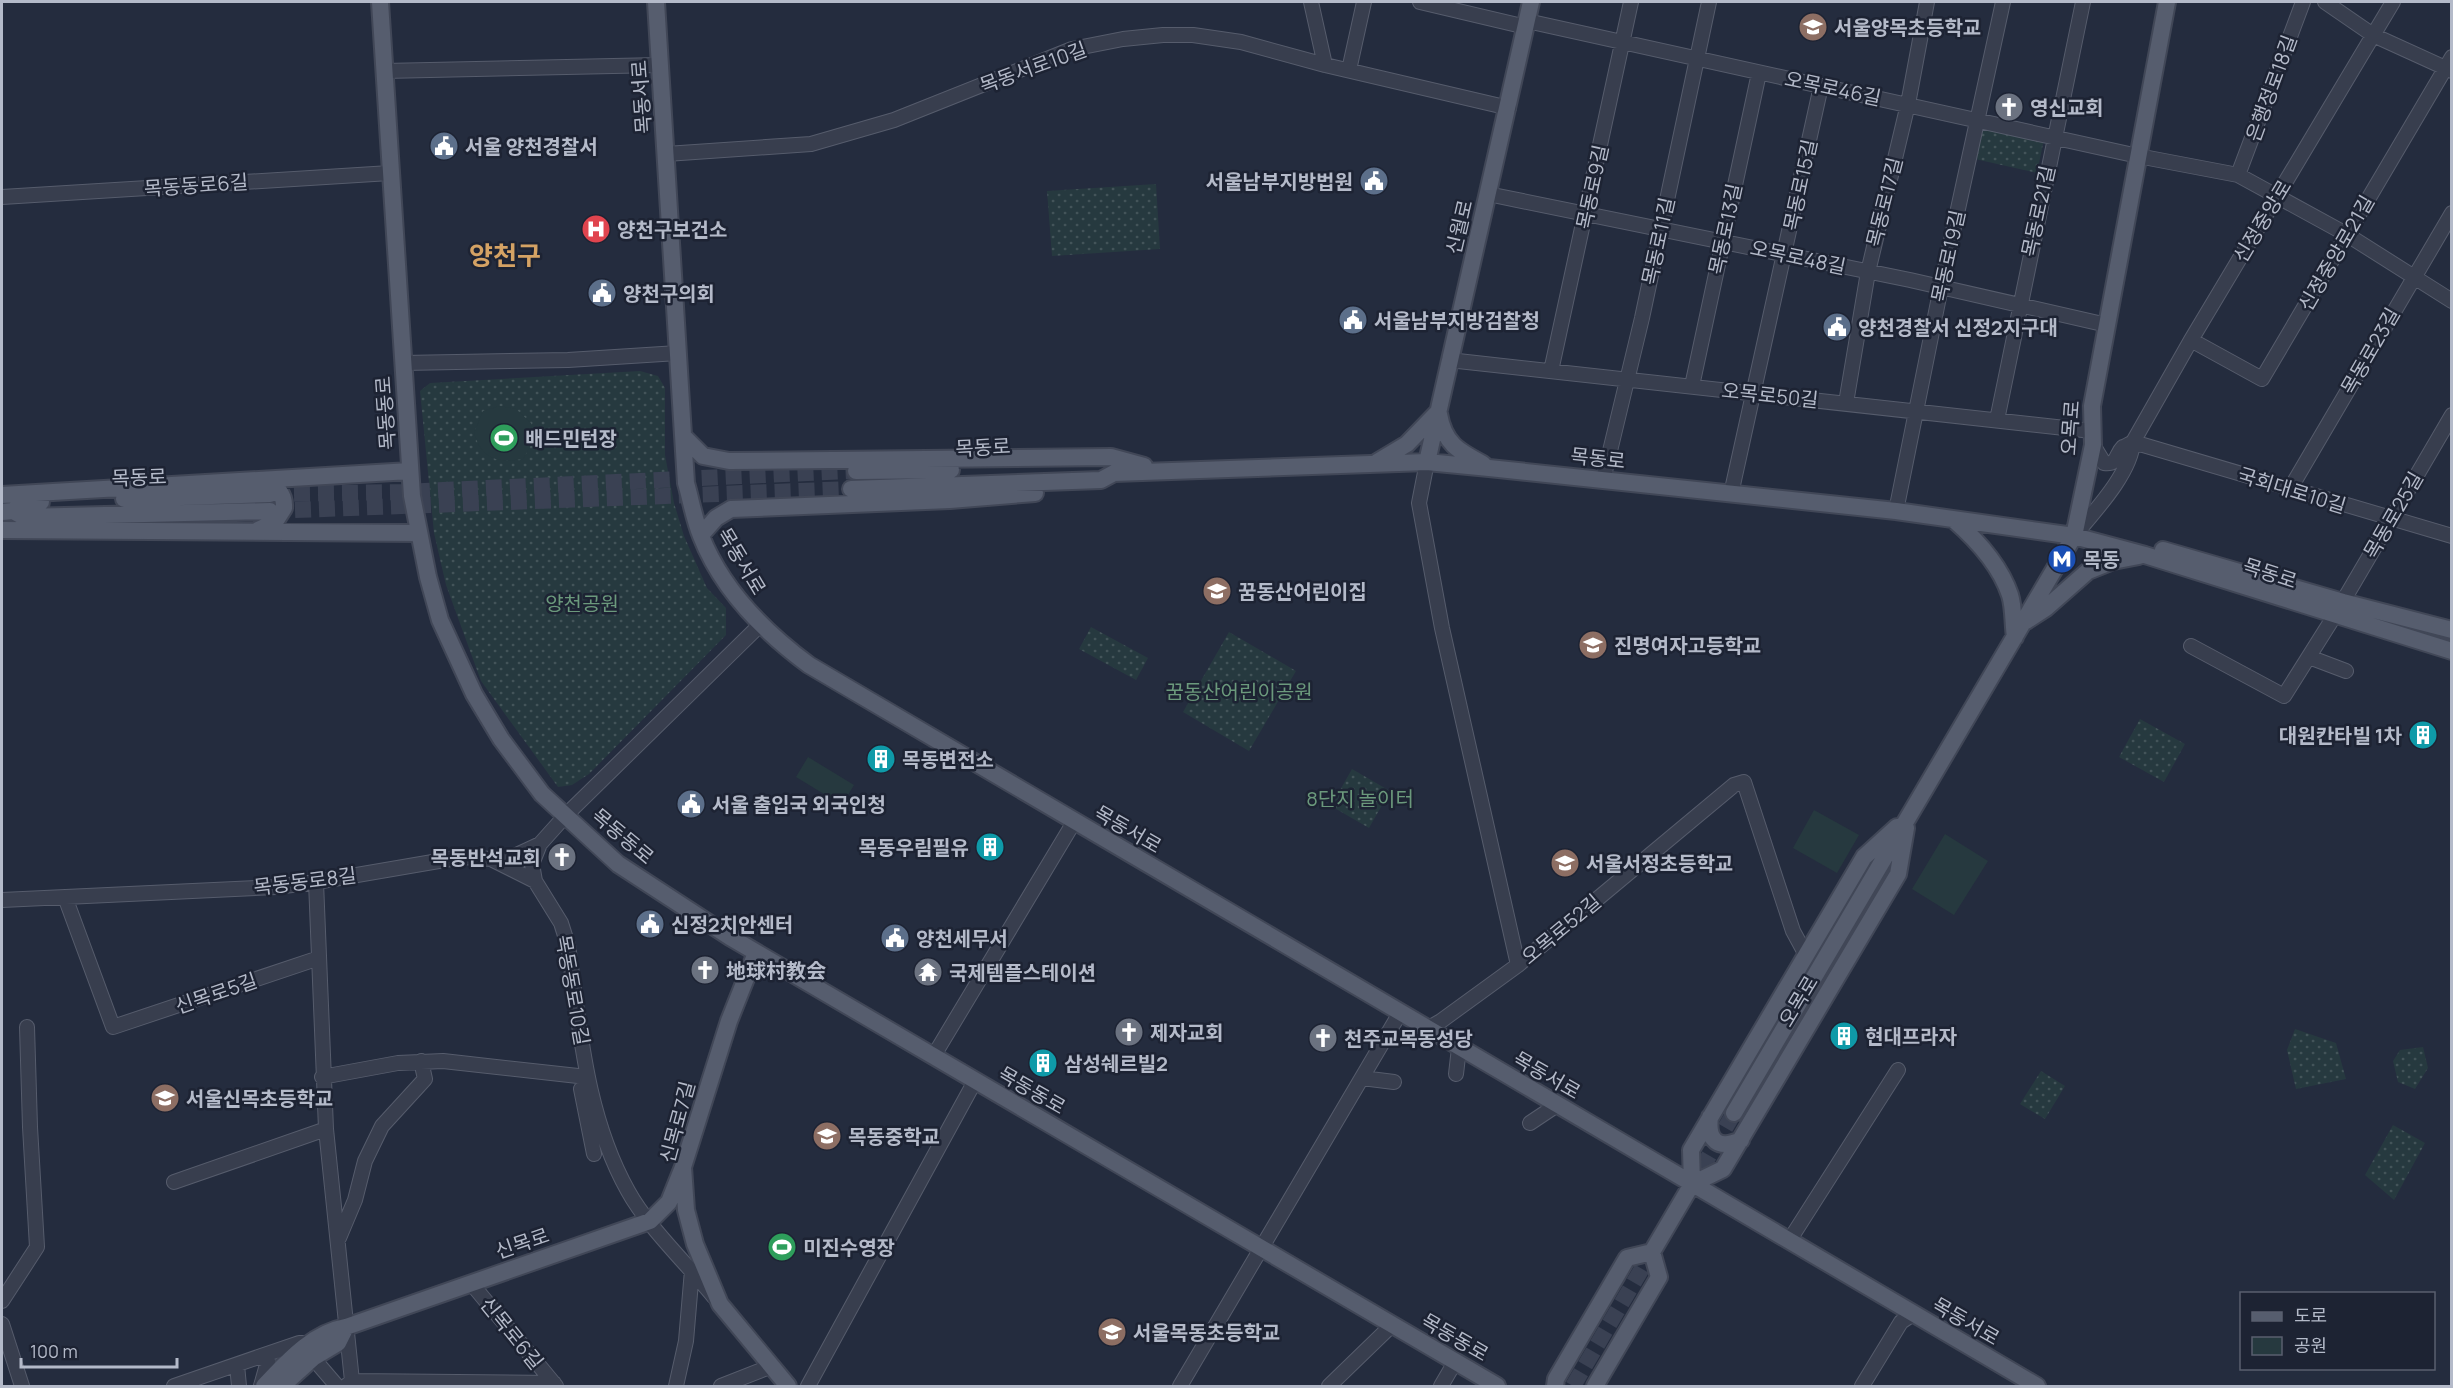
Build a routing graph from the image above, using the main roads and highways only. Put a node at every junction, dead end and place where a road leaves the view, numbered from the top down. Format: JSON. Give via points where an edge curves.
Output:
{"nodes":[{"id":1,"x":380,"y":2,"type":"edge"},
{"id":2,"x":656,"y":2,"type":"edge"},
{"id":3,"x":1531,"y":2,"type":"edge"},
{"id":4,"x":2167,"y":2,"type":"edge"},
{"id":5,"x":1439,"y":411,"type":"junction"},
{"id":6,"x":683,"y":436,"type":"junction"},
{"id":7,"x":1427,"y":462,"type":"junction"},
{"id":8,"x":1373,"y":464,"type":"junction"},
{"id":9,"x":1489,"y":468,"type":"junction"},
{"id":10,"x":410,"y":471,"type":"junction"},
{"id":11,"x":851,"y":471,"type":"tunnel mouth"},
{"id":12,"x":1162,"y":471,"type":"junction"},
{"id":13,"x":1114,"y":473,"type":"junction"},
{"id":14,"x":255,"y":480,"type":"junction"},
{"id":15,"x":851,"y":489,"type":"tunnel mouth"},
{"id":16,"x":2,"y":495,"type":"edge"},
{"id":17,"x":270,"y":502,"type":"tunnel mouth"},
{"id":18,"x":7,"y":511,"type":"edge"},
{"id":19,"x":1953,"y":519,"type":"junction"},
{"id":20,"x":2,"y":530,"type":"edge"},
{"id":21,"x":254,"y":532,"type":"junction"},
{"id":22,"x":418,"y":533,"type":"junction"},
{"id":23,"x":700,"y":535,"type":"junction"},
{"id":24,"x":2074,"y":536,"type":"junction"},
{"id":25,"x":2145,"y":555,"type":"junction"},
{"id":26,"x":2339,"y":609,"type":"junction"},
{"id":27,"x":2019,"y":630,"type":"junction"},
{"id":28,"x":2451,"y":630,"type":"edge"},
{"id":29,"x":2451,"y":651,"type":"edge"},
{"id":30,"x":1908,"y":817,"type":"junction"},
{"id":31,"x":756,"y":953,"type":"junction"},
{"id":32,"x":1734,"y":1113,"type":"tunnel mouth"},
{"id":33,"x":1710,"y":1117,"type":"junction"},
{"id":34,"x":1741,"y":1140,"type":"junction"},
{"id":35,"x":683,"y":1167,"type":"junction"},
{"id":36,"x":1692,"y":1184,"type":"junction"},
{"id":37,"x":1652,"y":1252,"type":"junction"},
{"id":38,"x":311,"y":1351,"type":"junction"},
{"id":39,"x":262,"y":1386,"type":"edge"},
{"id":40,"x":282,"y":1386,"type":"edge"},
{"id":41,"x":788,"y":1386,"type":"edge"},
{"id":42,"x":1497,"y":1386,"type":"edge"},
{"id":43,"x":1556,"y":1386,"type":"edge"},
{"id":44,"x":1595,"y":1386,"type":"edge"},
{"id":45,"x":2037,"y":1386,"type":"edge"}],
"edges":[{"from":1,"to":10,"type":"main road","name":"목동동로"},
{"from":2,"to":6,"type":"main road","name":"목동서로"},
{"from":3,"to":5,"type":"main road","name":"신월로"},
{"from":4,"to":24,"type":"main road","name":"오목로","via":[[2092,405],[2092,438]]},
{"from":5,"to":7,"type":"main road","name":"신월로"},
{"from":5,"to":8,"type":"main road","via":[[1408,442]]},
{"from":5,"to":9,"type":"main road","via":[[1446,438]]},
{"from":6,"to":12,"type":"main road","via":[[703,456],[729,461],[1111,457]]},
{"from":6,"to":23,"type":"main road","name":"목동서로","via":[[686,483]]},
{"from":7,"to":8,"type":"main road","name":"목동로"},
{"from":7,"to":9,"type":"main road","name":"목동로"},
{"from":8,"to":12,"type":"main road","name":"목동로"},
{"from":9,"to":19,"type":"main road","name":"목동로"},
{"from":10,"to":14,"type":"main road"},
{"from":10,"to":22,"type":"main road","name":"목동동로"},
{"from":11,"to":13,"type":"main road","name":"목동로","via":[[1100,464]]},
{"from":12,"to":13,"type":"main road","name":"목동로"},
{"from":12,"to":23,"type":"main road","via":[[1109,488],[950,500],[730,509]]},
{"from":13,"to":15,"type":"main road","name":"목동로","via":[[1101,480]]},
{"from":14,"to":16,"type":"main road"},
{"from":14,"to":21,"type":"main road","via":[[277,488],[284,502],[282,514],[275,522]]},
{"from":17,"to":18,"type":"main road","name":"목동로","via":[[23,503]]},
{"from":19,"to":24,"type":"main road","name":"목동로"},
{"from":19,"to":27,"type":"main road","via":[[1972,535],[1993,562],[2010,596]]},
{"from":20,"to":21,"type":"main road"},
{"from":21,"to":22,"type":"main road"},
{"from":22,"to":31,"type":"main road","name":"목동동로","via":[[440,620],[474,694],[535,785],[618,864]]},
{"from":23,"to":36,"type":"main road","name":"목동서로","via":[[726,582],[760,625],[809,665]]},
{"from":24,"to":25,"type":"main road","name":"목동로"},
{"from":24,"to":26,"type":"main road","name":"목동로","via":[[2115,536]]},
{"from":24,"to":27,"type":"main road","name":"오목로"},
{"from":25,"to":26,"type":"main road","name":"목동로"},
{"from":25,"to":27,"type":"main road","via":[[2088,571]]},
{"from":26,"to":28,"type":"main road","name":"목동로"},
{"from":26,"to":29,"type":"main road","name":"목동로"},
{"from":27,"to":30,"type":"main road","name":"오목로"},
{"from":30,"to":32,"type":"main road","name":"오목로"},
{"from":30,"to":33,"type":"main road","name":"오목로","via":[[1864,857]]},
{"from":30,"to":34,"type":"main road","name":"오목로","via":[[1898,874]]},
{"from":31,"to":35,"type":"main road","name":"신목로7길","via":[[729,1021]]},
{"from":31,"to":42,"type":"main road","name":"목동동로"},
{"from":33,"to":34,"type":"main road","via":[[1713,1139],[1727,1145]]},
{"from":33,"to":36,"type":"main road","name":"오목로","via":[[1691,1150]]},
{"from":34,"to":36,"type":"main road","name":"오목로","via":[[1723,1169]]},
{"from":35,"to":38,"type":"main road","name":"신목로","via":[[669,1202],[650,1221],[346,1327],[338,1343]]},
{"from":35,"to":41,"type":"main road","name":"신목로7길","via":[[686,1210],[720,1304]]},
{"from":36,"to":37,"type":"main road"},
{"from":36,"to":45,"type":"main road","name":"목동서로"},
{"from":37,"to":43,"type":"main road","via":[[1627,1258],[1556,1379]]},
{"from":37,"to":44,"type":"main road","via":[[1659,1277]]},
{"from":38,"to":39,"type":"main road"},
{"from":38,"to":40,"type":"main road"}]}
